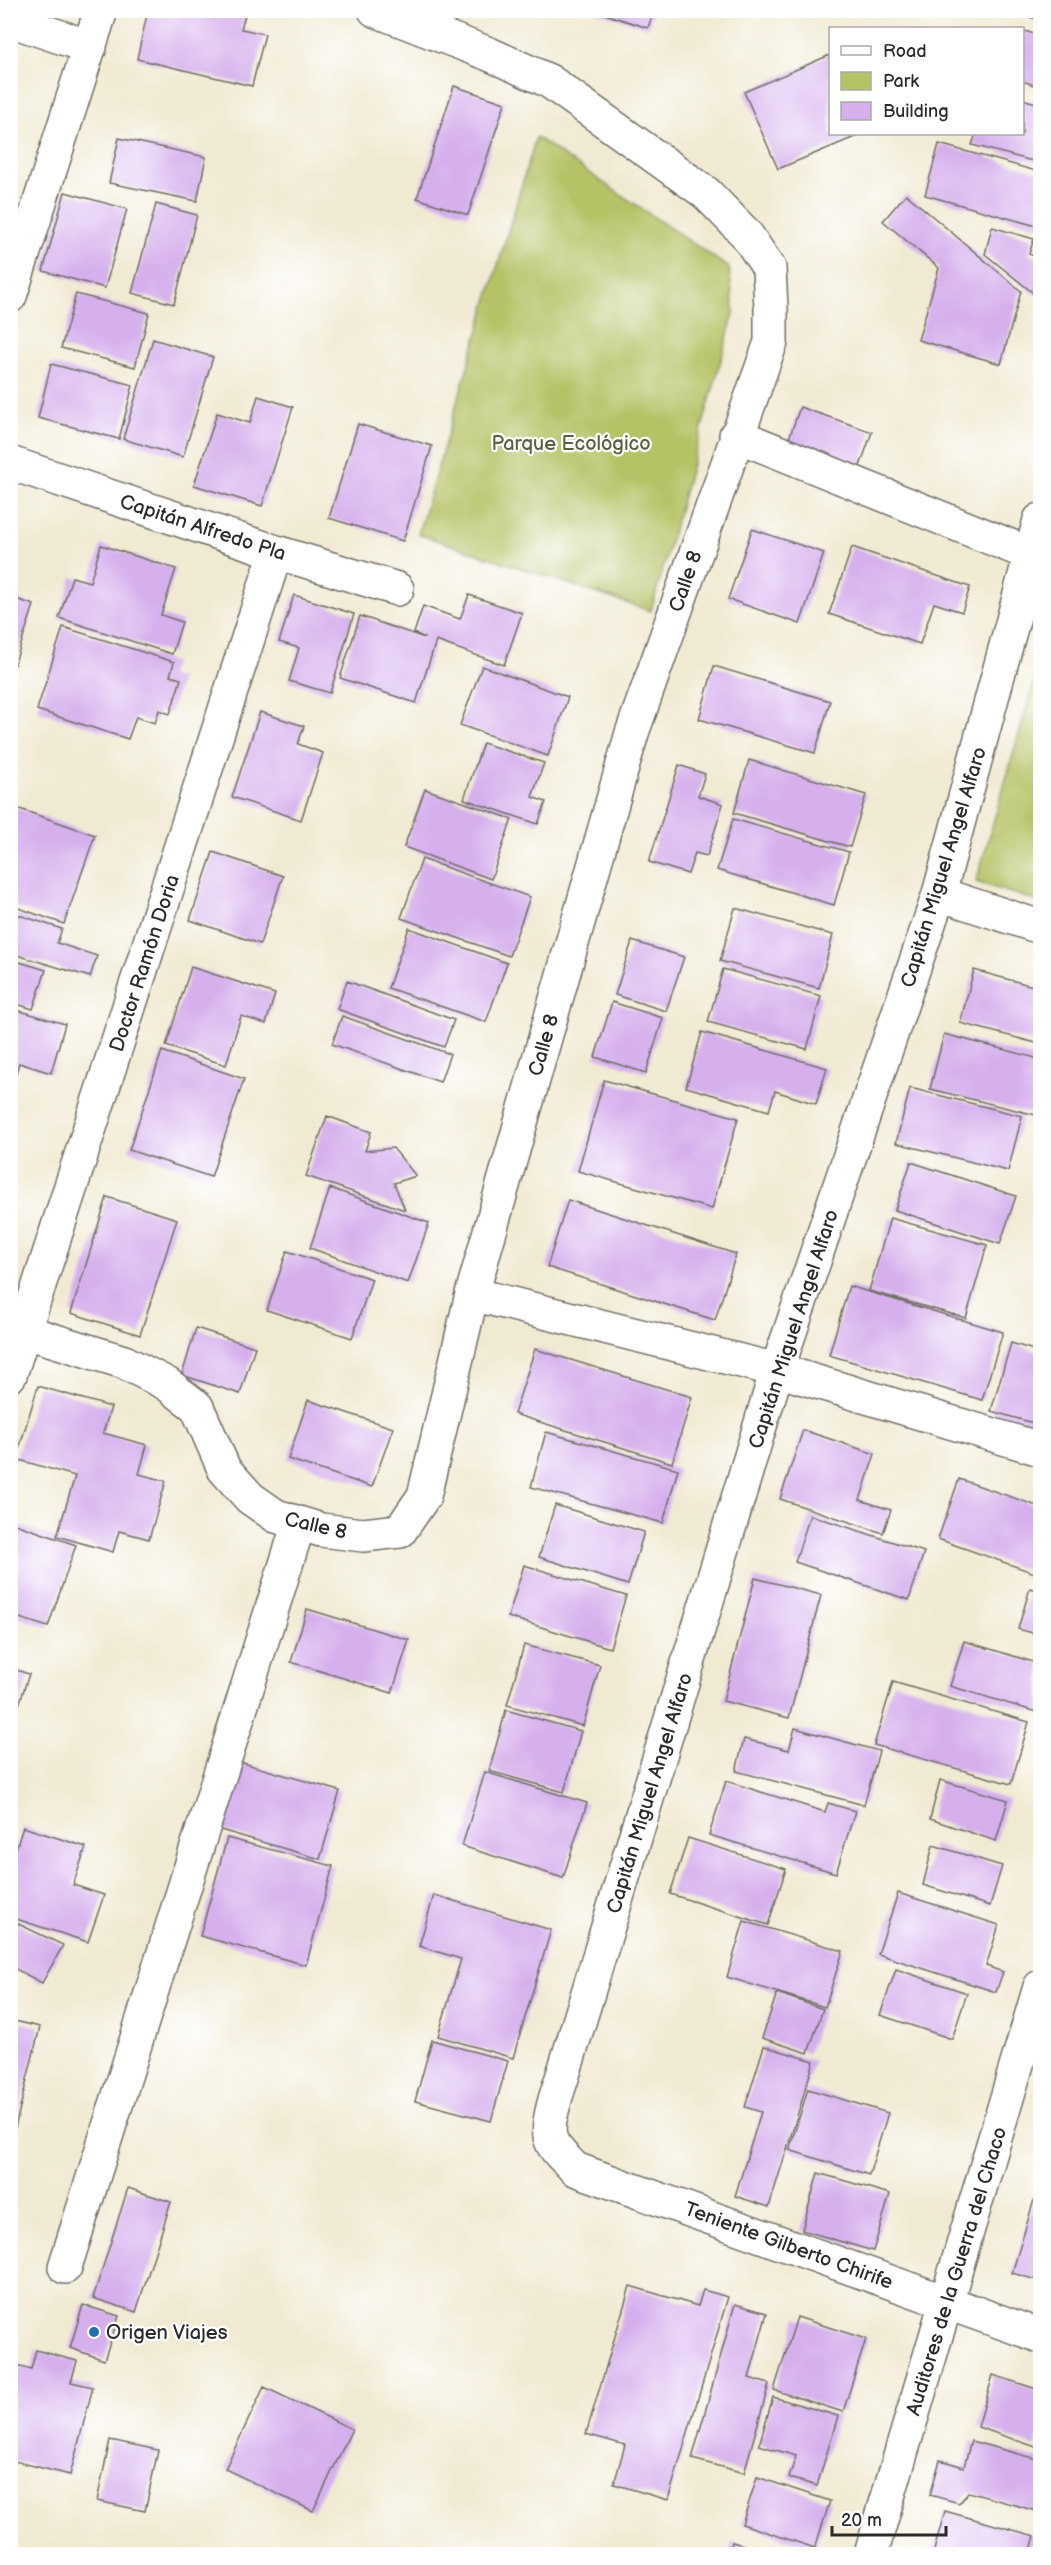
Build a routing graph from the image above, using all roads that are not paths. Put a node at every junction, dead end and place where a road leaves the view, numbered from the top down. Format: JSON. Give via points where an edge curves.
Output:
{"nodes":[{"id":1,"x":101,"y":10,"type":"edge"},
{"id":2,"x":375,"y":10,"type":"edge"},
{"id":3,"x":10,"y":20,"type":"edge"},
{"id":4,"x":90,"y":47,"type":"junction"},
{"id":5,"x":10,"y":296,"type":"edge"},
{"id":6,"x":736,"y":435,"type":"junction"},
{"id":7,"x":10,"y":463,"type":"edge"},
{"id":8,"x":1041,"y":520,"type":"edge"},
{"id":9,"x":276,"y":552,"type":"junction"},
{"id":10,"x":1036,"y":556,"type":"edge"},
{"id":11,"x":397,"y":588,"type":"dead end"},
{"id":12,"x":939,"y":894,"type":"junction"},
{"id":13,"x":1041,"y":927,"type":"edge"},
{"id":14,"x":472,"y":1294,"type":"junction"},
{"id":15,"x":18,"y":1329,"type":"edge"},
{"id":16,"x":777,"y":1370,"type":"junction"},
{"id":17,"x":10,"y":1375,"type":"edge"},
{"id":18,"x":1041,"y":1449,"type":"edge"},
{"id":19,"x":299,"y":1523,"type":"junction"},
{"id":20,"x":1041,"y":1987,"type":"edge"},
{"id":21,"x":550,"y":2138,"type":"joint"},
{"id":22,"x":64,"y":2267,"type":"dead end"},
{"id":23,"x":947,"y":2302,"type":"junction"},
{"id":24,"x":1041,"y":2336,"type":"edge"},
{"id":25,"x":871,"y":2554,"type":"edge"}],
"edges":[{"from":1,"to":4,"type":"street"},
{"from":2,"to":6,"type":"street","name":"Calle 8","via":[[549,81],[706,193],[746,234],[770,268],[771,342]]},
{"from":3,"to":4,"type":"street"},
{"from":4,"to":5,"type":"street"},
{"from":6,"to":10,"type":"street"},
{"from":6,"to":14,"type":"street","name":"Calle 8","via":[[632,733]]},
{"from":7,"to":9,"type":"street","name":"Capitán Alfredo Pla"},
{"from":8,"to":10,"type":"street","name":"Capitán Miguel Angel Alfaro"},
{"from":9,"to":11,"type":"street","name":"Capitán Alfredo Pla"},
{"from":9,"to":15,"type":"street","name":"Doctor Ramón Doria"},
{"from":10,"to":12,"type":"street","name":"Capitán Miguel Angel Alfaro"},
{"from":12,"to":13,"type":"street"},
{"from":12,"to":16,"type":"street","name":"Capitán Miguel Angel Alfaro"},
{"from":14,"to":16,"type":"street"},
{"from":14,"to":19,"type":"street","name":"Calle 8","via":[[424,1496],[400,1531],[363,1535]]},
{"from":15,"to":17,"type":"street","name":"Doctor Ramón Doria"},
{"from":15,"to":19,"type":"street","name":"Calle 8","via":[[124,1362],[167,1384],[198,1407],[224,1469],[250,1498],[276,1516]]},
{"from":16,"to":18,"type":"street"},
{"from":16,"to":21,"type":"street","name":"Capitán Miguel Angel Alfaro","via":[[553,2102]]},
{"from":19,"to":22,"type":"street"},
{"from":20,"to":23,"type":"street","name":"Auditores de la Guerra del Chaco"},
{"from":21,"to":23,"type":"street","name":"Teniente Gilberto Chirife","via":[[575,2169]]},
{"from":23,"to":24,"type":"street","name":"Teniente Gilberto Chirife"},
{"from":23,"to":25,"type":"street","name":"Auditores de la Guerra del Chaco"}]}
